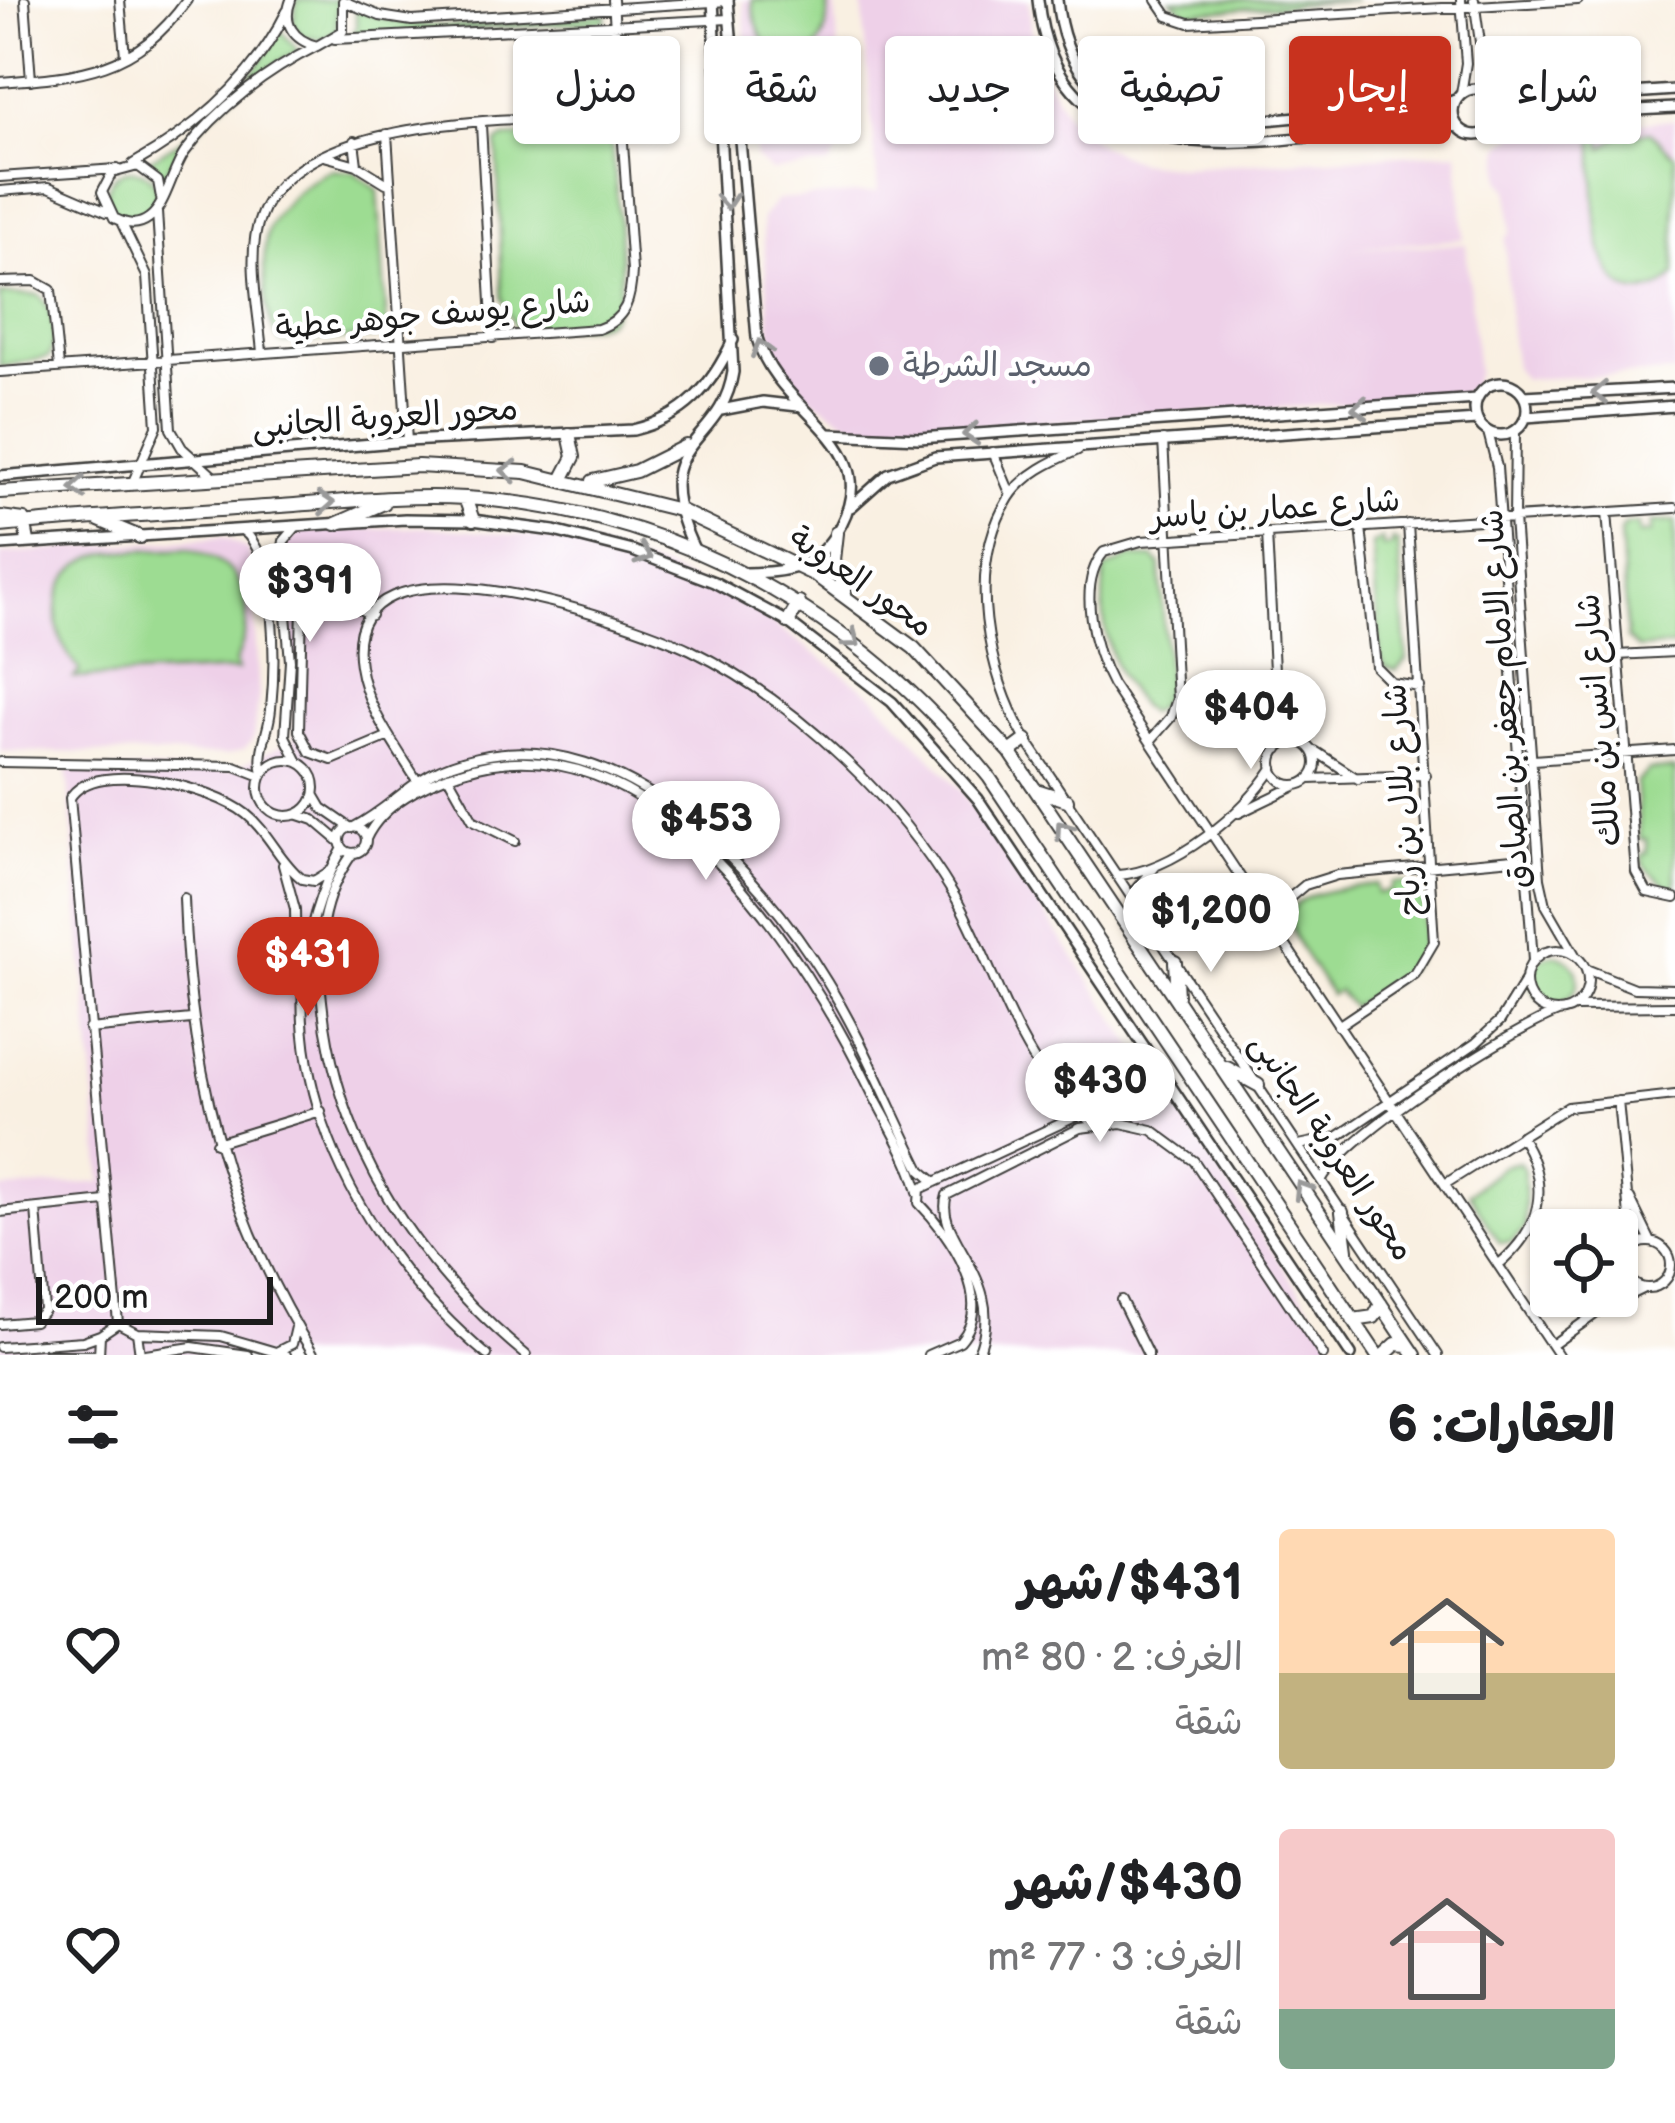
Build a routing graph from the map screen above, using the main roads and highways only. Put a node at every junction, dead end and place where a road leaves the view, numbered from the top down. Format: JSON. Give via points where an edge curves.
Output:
{"nodes":[{"id":1,"x":569,"y":434,"type":"road end"},
{"id":2,"x":686,"y":446,"type":"road end"},
{"id":3,"x":562,"y":478,"type":"junction"},
{"id":4,"x":582,"y":482,"type":"junction"},
{"id":5,"x":0,"y":495,"type":"edge"},
{"id":6,"x":465,"y":498,"type":"junction"},
{"id":7,"x":392,"y":499,"type":"junction"},
{"id":8,"x":92,"y":518,"type":"junction"},
{"id":9,"x":473,"y":520,"type":"road end"},
{"id":10,"x":0,"y":521,"type":"edge"},
{"id":11,"x":26,"y":523,"type":"junction"},
{"id":12,"x":335,"y":524,"type":"road end"},
{"id":13,"x":836,"y":533,"type":"road end"},
{"id":14,"x":140,"y":537,"type":"road end"},
{"id":15,"x":28,"y":541,"type":"road end"},
{"id":16,"x":848,"y":597,"type":"junction"},
{"id":17,"x":799,"y":603,"type":"junction"},
{"id":18,"x":788,"y":622,"type":"road end"},
{"id":19,"x":1026,"y":740,"type":"road end"},
{"id":20,"x":1010,"y":752,"type":"junction"},
{"id":21,"x":1036,"y":790,"type":"junction"},
{"id":22,"x":1067,"y":800,"type":"road end"},
{"id":23,"x":1175,"y":962,"type":"road end"},
{"id":24,"x":1177,"y":997,"type":"junction"},
{"id":25,"x":1222,"y":1065,"type":"junction"},
{"id":26,"x":1258,"y":1085,"type":"road end"},
{"id":27,"x":1342,"y":1212,"type":"road end"},
{"id":28,"x":1348,"y":1258,"type":"junction"},
{"id":29,"x":1382,"y":1304,"type":"junction"},
{"id":30,"x":1353,"y":1320,"type":"junction"},
{"id":31,"x":1411,"y":1350,"type":"edge"},
{"id":32,"x":1380,"y":1355,"type":"edge"}],
"edges":[{"from":1,"to":3,"type":"main road","via":[[574,457]]},
{"from":2,"to":4,"type":"main road","via":[[636,471]]},
{"from":3,"to":4,"type":"main road","name":"محور العروبة"},
{"from":3,"to":5,"type":"main road","name":"محور العروبة","one_way":true,"via":[[418,466]]},
{"from":4,"to":16,"type":"main road","name":"محور العروبة","via":[[679,510]]},
{"from":6,"to":7,"type":"main road","name":"محور العروبة"},
{"from":6,"to":9,"type":"main road"},
{"from":6,"to":17,"type":"main road","name":"محور العروبة","via":[[565,511],[694,549]]},
{"from":8,"to":7,"type":"main road","name":"محور العروبة","one_way":true},
{"from":7,"to":12,"type":"main road"},
{"from":8,"to":11,"type":"main road","name":"محور العروبة"},
{"from":8,"to":14,"type":"main road"},
{"from":10,"to":11,"type":"main road","name":"محور العروبة","via":[[15,516]]},
{"from":11,"to":15,"type":"main road"},
{"from":13,"to":16,"type":"main road","via":[[833,560]]},
{"from":16,"to":20,"type":"main road","name":"محور العروبة","via":[[931,664]]},
{"from":17,"to":18,"type":"main road"},
{"from":17,"to":30,"type":"main road","name":"محور العروبة","one_way":true,"via":[[910,688],[989,777]]},
{"from":19,"to":20,"type":"main road"},
{"from":20,"to":21,"type":"main road","name":"محور العروبة"},
{"from":21,"to":22,"type":"main road"},
{"from":24,"to":21,"type":"main road","name":"محور العروبة","one_way":true},
{"from":23,"to":24,"type":"main road"},
{"from":24,"to":25,"type":"main road","name":"محور العروبة"},
{"from":25,"to":26,"type":"main road"},
{"from":28,"to":25,"type":"main road","name":"محور العروبة","one_way":true},
{"from":27,"to":28,"type":"main road"},
{"from":28,"to":29,"type":"main road","name":"محور العروبة"},
{"from":29,"to":30,"type":"main road","via":[[1374,1317]]},
{"from":29,"to":31,"type":"main road","name":"محور العروبة"},
{"from":30,"to":32,"type":"main road","name":"محور العروبة"},
{"from":31,"to":32,"type":"main road","via":[[1396,1344]]}]}
